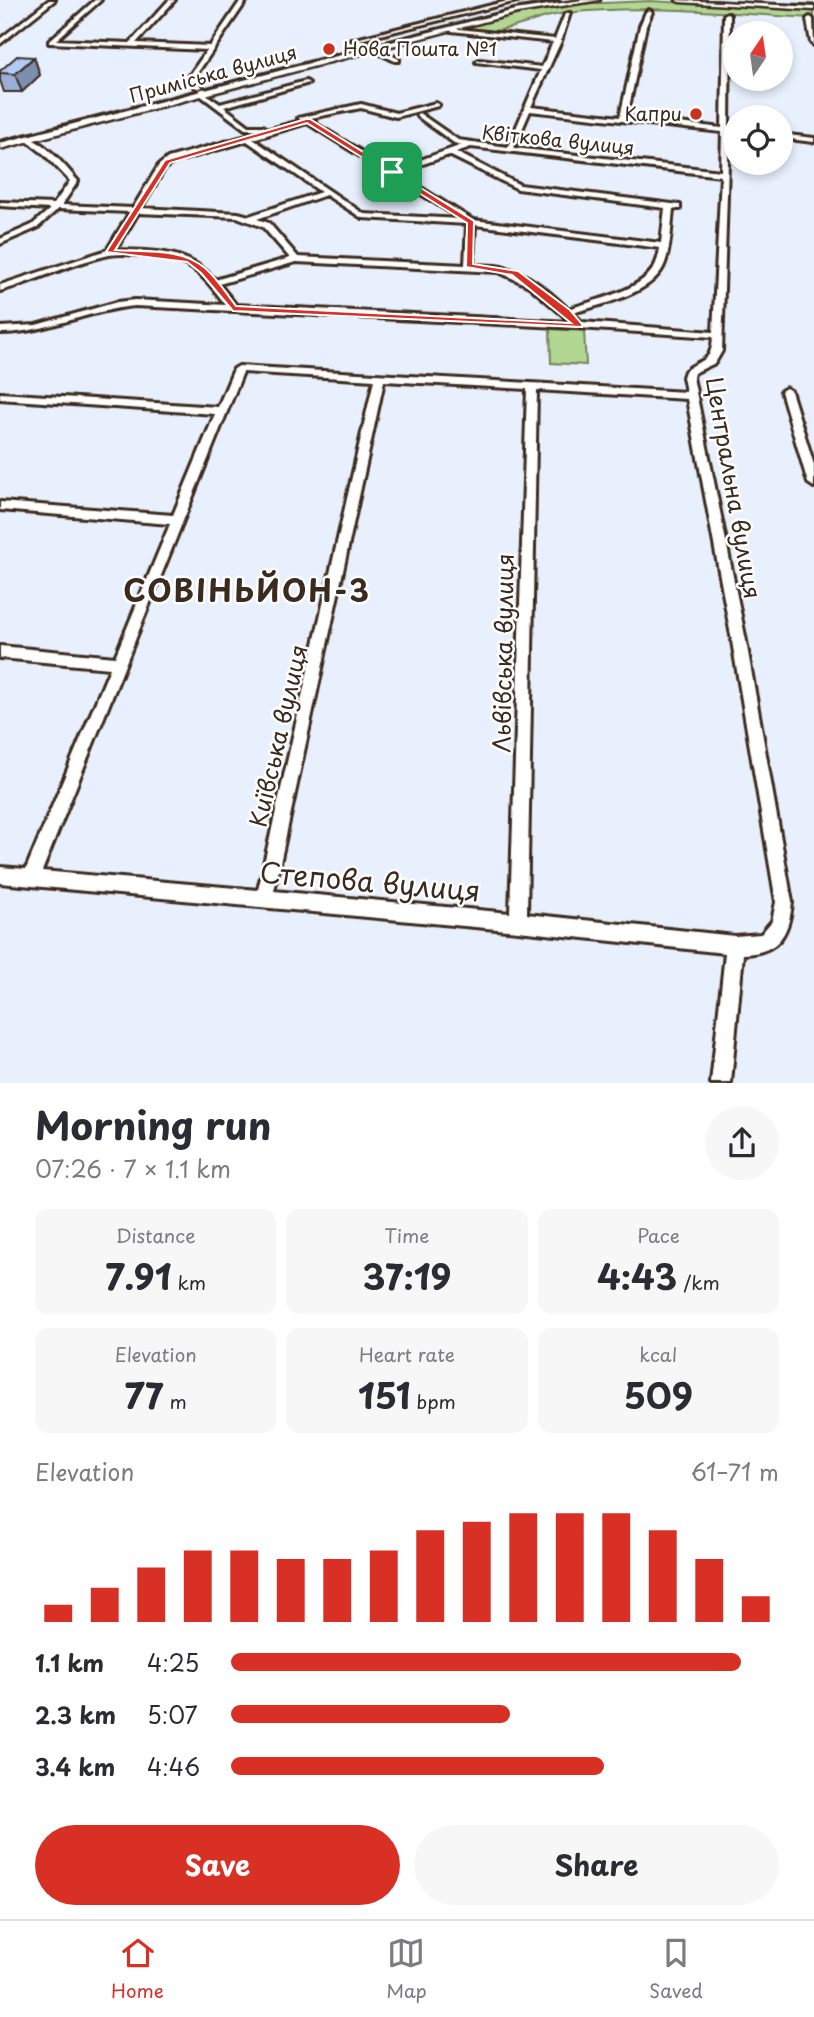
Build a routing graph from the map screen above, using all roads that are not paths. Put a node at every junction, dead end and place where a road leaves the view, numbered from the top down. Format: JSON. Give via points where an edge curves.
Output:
{"nodes":[{"id":1,"x":52,"y":0,"type":"edge"},
{"id":2,"x":98,"y":0,"type":"edge"},
{"id":3,"x":172,"y":0,"type":"edge"},
{"id":4,"x":244,"y":0,"type":"edge"},
{"id":5,"x":518,"y":0,"type":"edge"},
{"id":6,"x":597,"y":0,"type":"edge"},
{"id":7,"x":679,"y":0,"type":"edge"},
{"id":8,"x":814,"y":8,"type":"edge"},
{"id":9,"x":649,"y":12,"type":"dead end"},
{"id":10,"x":568,"y":14,"type":"dead end"},
{"id":11,"x":727,"y":15,"type":"dead end"},
{"id":12,"x":810,"y":19,"type":"dead end"},
{"id":13,"x":451,"y":29,"type":"junction"},
{"id":14,"x":558,"y":41,"type":"junction"},
{"id":15,"x":0,"y":42,"type":"edge"},
{"id":16,"x":814,"y":43,"type":"edge"},
{"id":17,"x":132,"y":45,"type":"junction"},
{"id":18,"x":213,"y":48,"type":"junction"},
{"id":19,"x":372,"y":49,"type":"junction"},
{"id":20,"x":397,"y":60,"type":"dead end"},
{"id":21,"x":479,"y":62,"type":"dead end"},
{"id":22,"x":545,"y":69,"type":"junction"},
{"id":23,"x":306,"y":83,"type":"dead end"},
{"id":24,"x":204,"y":93,"type":"junction"},
{"id":25,"x":436,"y":105,"type":"dead end"},
{"id":26,"x":729,"y":105,"type":"edge"},
{"id":27,"x":220,"y":106,"type":"junction"},
{"id":28,"x":529,"y":109,"type":"junction"},
{"id":29,"x":419,"y":115,"type":"dead end"},
{"id":30,"x":623,"y":119,"type":"junction"},
{"id":31,"x":723,"y":130,"type":"edge"},
{"id":32,"x":247,"y":137,"type":"junction"},
{"id":33,"x":793,"y":138,"type":"edge"},
{"id":34,"x":27,"y":139,"type":"junction"},
{"id":35,"x":814,"y":140,"type":"edge"},
{"id":36,"x":470,"y":145,"type":"junction"},
{"id":37,"x":0,"y":146,"type":"edge"},
{"id":38,"x":510,"y":150,"type":"junction"},
{"id":39,"x":452,"y":153,"type":"junction"},
{"id":40,"x":392,"y":172,"type":"junction"},
{"id":41,"x":723,"y":174,"type":"edge"},
{"id":42,"x":724,"y":175,"type":"edge"},
{"id":43,"x":325,"y":193,"type":"junction"},
{"id":44,"x":0,"y":204,"type":"edge"},
{"id":45,"x":56,"y":206,"type":"junction"},
{"id":46,"x":135,"y":210,"type":"junction"},
{"id":47,"x":251,"y":218,"type":"junction"},
{"id":48,"x":471,"y":222,"type":"junction"},
{"id":49,"x":0,"y":242,"type":"edge"},
{"id":50,"x":663,"y":246,"type":"junction"},
{"id":51,"x":110,"y":252,"type":"junction"},
{"id":52,"x":296,"y":259,"type":"junction"},
{"id":53,"x":469,"y":266,"type":"junction"},
{"id":54,"x":215,"y":283,"type":"junction"},
{"id":55,"x":0,"y":288,"type":"edge"},
{"id":56,"x":233,"y":308,"type":"junction"},
{"id":57,"x":567,"y":312,"type":"junction"},
{"id":58,"x":579,"y":326,"type":"junction"},
{"id":59,"x":0,"y":330,"type":"edge"},
{"id":60,"x":718,"y":335,"type":"junction"},
{"id":61,"x":380,"y":378,"type":"junction"},
{"id":62,"x":532,"y":385,"type":"junction"},
{"id":63,"x":786,"y":391,"type":"dead end"},
{"id":64,"x":0,"y":396,"type":"edge"},
{"id":65,"x":691,"y":396,"type":"junction"},
{"id":66,"x":221,"y":411,"type":"junction"},
{"id":67,"x":808,"y":446,"type":"edge"},
{"id":68,"x":814,"y":483,"type":"edge"},
{"id":69,"x":0,"y":506,"type":"edge"},
{"id":70,"x":177,"y":520,"type":"junction"},
{"id":71,"x":0,"y":652,"type":"edge"},
{"id":72,"x":118,"y":663,"type":"junction"},
{"id":73,"x":0,"y":875,"type":"edge"},
{"id":74,"x":31,"y":878,"type":"junction"},
{"id":75,"x":264,"y":899,"type":"junction"},
{"id":76,"x":518,"y":922,"type":"junction"},
{"id":77,"x":735,"y":945,"type":"junction"},
{"id":78,"x":721,"y":1083,"type":"edge"}],
"edges":[{"from":1,"to":15,"type":"street"},
{"from":2,"to":17,"type":"street","via":[[51,42]]},
{"from":3,"to":17,"type":"street"},
{"from":4,"to":18,"type":"street"},
{"from":5,"to":19,"type":"street","via":[[356,38]]},
{"from":6,"to":13,"type":"street","name":"Приміська вулиця","via":[[541,6]]},
{"from":7,"to":8,"type":"street"},
{"from":9,"to":30,"type":"street"},
{"from":10,"to":14,"type":"street"},
{"from":11,"to":26,"type":"street","name":"Центральна вулиця"},
{"from":12,"to":16,"type":"street"},
{"from":13,"to":14,"type":"street"},
{"from":13,"to":19,"type":"street","name":"Приміська вулиця"},
{"from":14,"to":22,"type":"street"},
{"from":17,"to":18,"type":"street"},
{"from":18,"to":24,"type":"street","via":[[193,75]]},
{"from":19,"to":20,"type":"street"},
{"from":19,"to":24,"type":"street","name":"Приміська вулиця"},
{"from":21,"to":22,"type":"street"},
{"from":22,"to":28,"type":"street"},
{"from":23,"to":27,"type":"street"},
{"from":24,"to":27,"type":"street"},
{"from":24,"to":34,"type":"street","name":"Приміська вулиця"},
{"from":25,"to":27,"type":"street","via":[[396,115],[357,106],[253,130]]},
{"from":28,"to":30,"type":"street"},
{"from":28,"to":38,"type":"street"},
{"from":29,"to":36,"type":"street","via":[[456,142]]},
{"from":30,"to":31,"type":"street"},
{"from":32,"to":40,"type":"street","via":[[308,121]]},
{"from":32,"to":43,"type":"street"},
{"from":32,"to":46,"type":"street","via":[[167,162]]},
{"from":33,"to":35,"type":"street"},
{"from":34,"to":37,"type":"street","name":"Приміська вулиця"},
{"from":34,"to":45,"type":"street","via":[[73,179]]},
{"from":36,"to":38,"type":"street","name":"Квіткова вулиця"},
{"from":36,"to":39,"type":"street","name":"Квіткова вулиця"},
{"from":38,"to":41,"type":"street","name":"Квіткова вулиця"},
{"from":39,"to":40,"type":"street","name":"Квіткова вулиця"},
{"from":39,"to":50,"type":"street","via":[[518,187],[673,206]]},
{"from":40,"to":48,"type":"street"},
{"from":42,"to":60,"type":"street","name":"Центральна вулиця"},
{"from":43,"to":47,"type":"street"},
{"from":43,"to":48,"type":"street","via":[[367,218]]},
{"from":44,"to":45,"type":"street"},
{"from":45,"to":46,"type":"street"},
{"from":45,"to":49,"type":"street","via":[[35,228]]},
{"from":46,"to":47,"type":"street"},
{"from":46,"to":51,"type":"street"},
{"from":47,"to":52,"type":"street","via":[[266,225]]},
{"from":48,"to":50,"type":"street"},
{"from":48,"to":53,"type":"street"},
{"from":50,"to":57,"type":"street","via":[[659,267],[650,279]]},
{"from":51,"to":54,"type":"street","via":[[182,258]]},
{"from":51,"to":55,"type":"street"},
{"from":52,"to":53,"type":"street"},
{"from":52,"to":54,"type":"street"},
{"from":53,"to":57,"type":"street","via":[[515,273]]},
{"from":54,"to":56,"type":"street"},
{"from":56,"to":58,"type":"street"},
{"from":56,"to":59,"type":"street","via":[[122,303],[39,329]]},
{"from":57,"to":58,"type":"street"},
{"from":58,"to":60,"type":"street"},
{"from":60,"to":65,"type":"street","name":"Центральна вулиця","via":[[715,358],[688,374]]},
{"from":61,"to":62,"type":"street"},
{"from":61,"to":66,"type":"street","via":[[239,369]]},
{"from":61,"to":75,"type":"street","name":"Київська вулиця"},
{"from":62,"to":65,"type":"street"},
{"from":62,"to":76,"type":"street","name":"Львівська вулиця"},
{"from":63,"to":67,"type":"street"},
{"from":64,"to":66,"type":"street"},
{"from":65,"to":77,"type":"street","name":"Центральна вулиця","via":[[784,902],[777,932],[765,942]]},
{"from":66,"to":70,"type":"street"},
{"from":67,"to":68,"type":"street"},
{"from":69,"to":70,"type":"street"},
{"from":70,"to":72,"type":"street"},
{"from":71,"to":72,"type":"street"},
{"from":72,"to":74,"type":"street"},
{"from":73,"to":74,"type":"street","name":"Степова вулиця"},
{"from":74,"to":75,"type":"street","name":"Степова вулиця"},
{"from":75,"to":76,"type":"street","name":"Степова вулиця"},
{"from":76,"to":77,"type":"street","name":"Степова вулиця"},
{"from":77,"to":78,"type":"street"}]}
